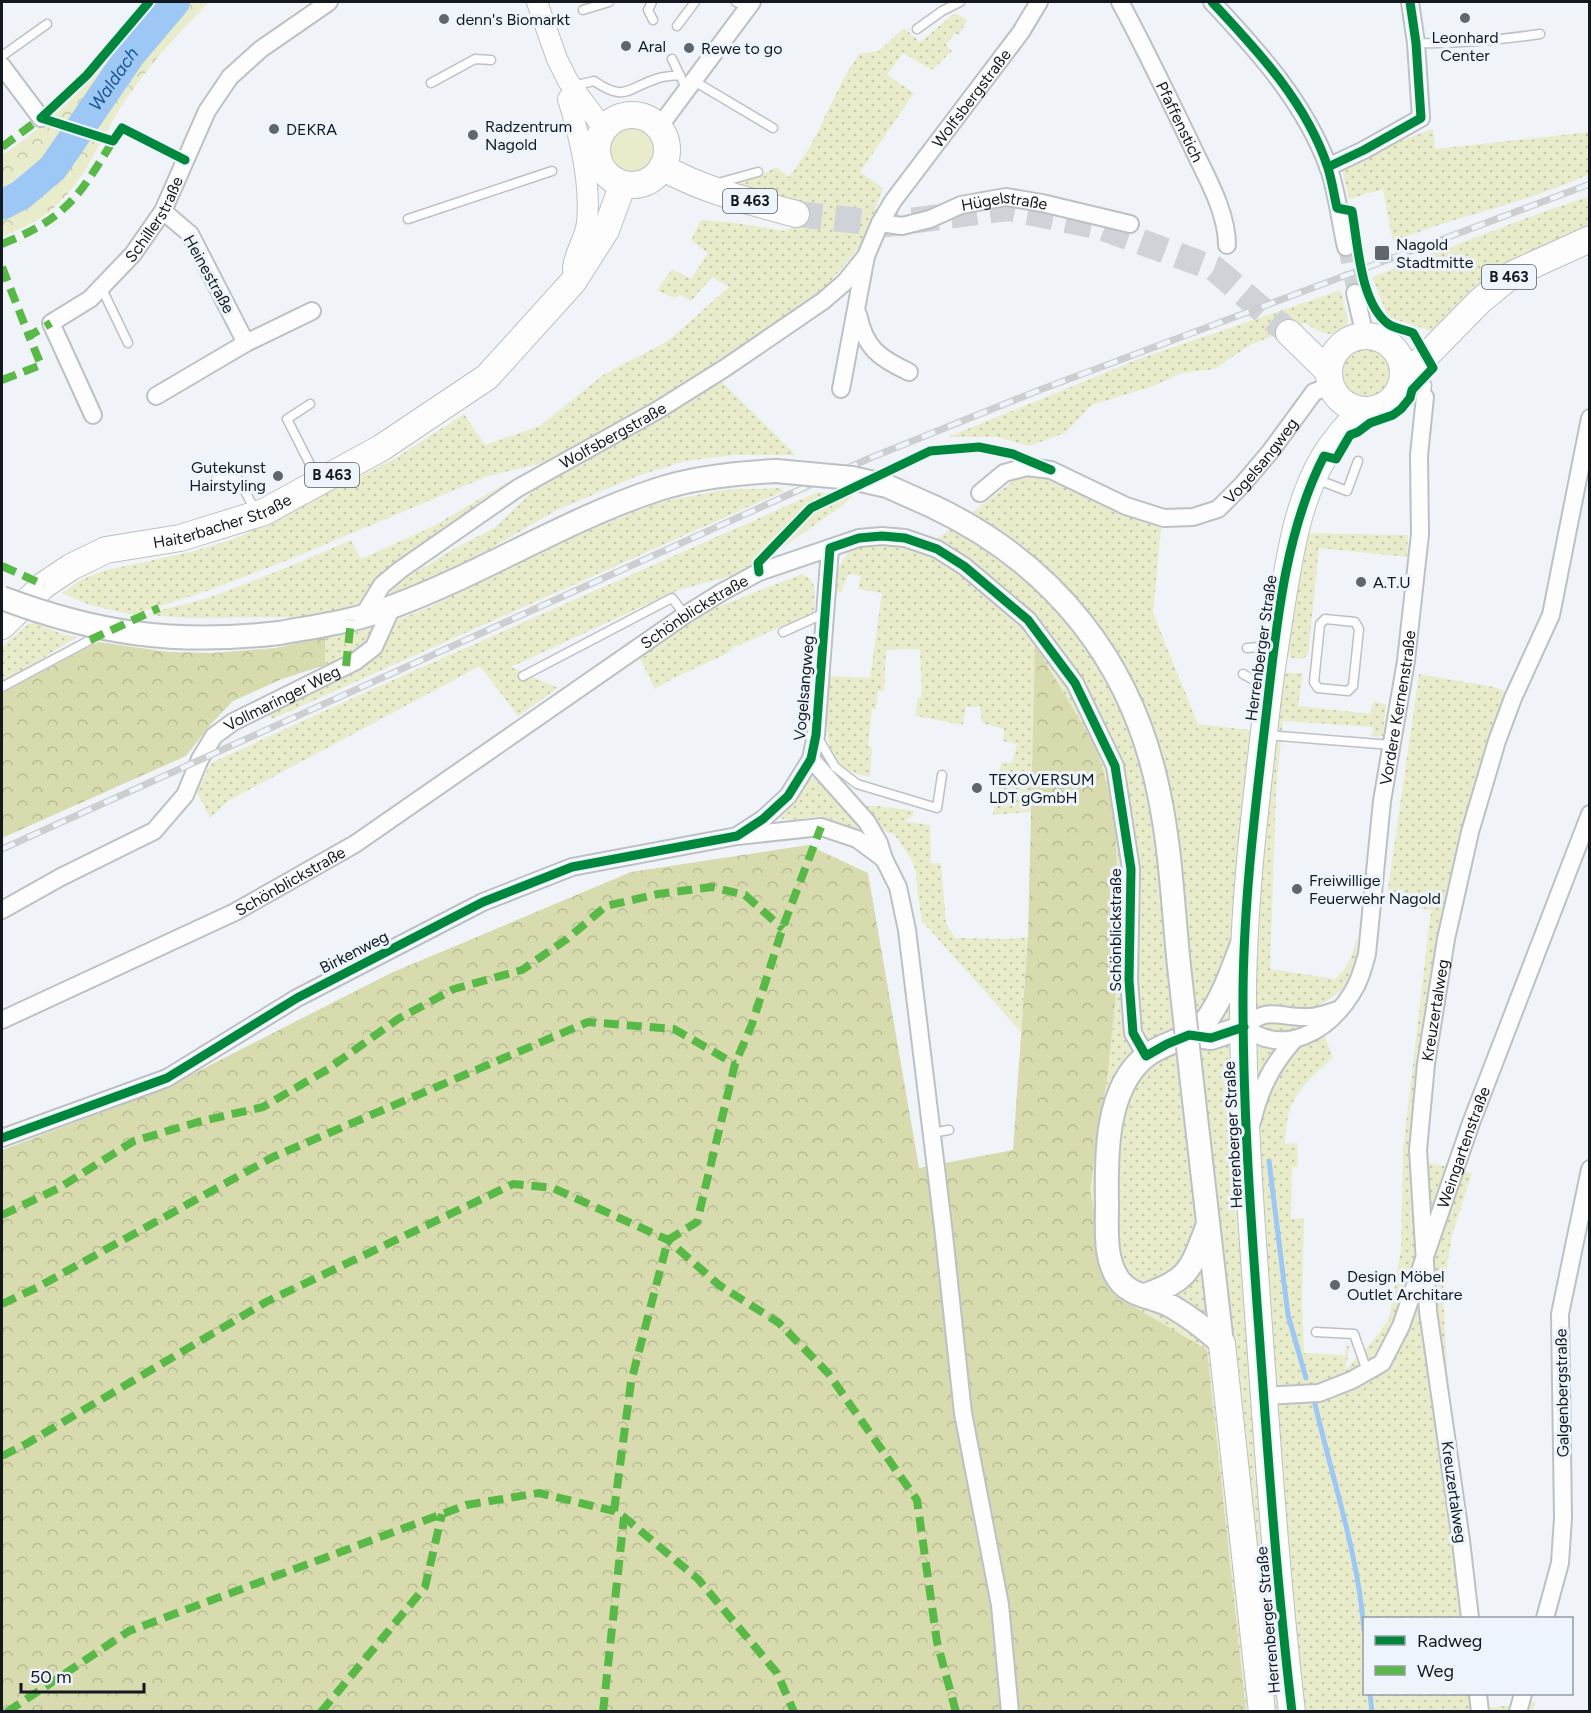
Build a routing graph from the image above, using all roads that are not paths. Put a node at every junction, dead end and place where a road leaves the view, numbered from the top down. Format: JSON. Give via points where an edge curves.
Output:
{"nodes":[{"id":1,"x":329,"y":2,"type":"edge"},
{"id":2,"x":537,"y":2,"type":"edge"},
{"id":3,"x":609,"y":2,"type":"edge"},
{"id":4,"x":652,"y":2,"type":"edge"},
{"id":5,"x":695,"y":2,"type":"edge"},
{"id":6,"x":960,"y":2,"type":"edge"},
{"id":7,"x":1039,"y":2,"type":"edge"},
{"id":8,"x":1120,"y":2,"type":"edge"},
{"id":9,"x":1212,"y":2,"type":"edge"},
{"id":10,"x":1410,"y":2,"type":"edge"},
{"id":11,"x":745,"y":4,"type":"edge"},
{"id":12,"x":583,"y":10,"type":"dead end"},
{"id":13,"x":653,"y":20,"type":"dead end"},
{"id":14,"x":47,"y":24,"type":"dead end"},
{"id":15,"x":677,"y":26,"type":"dead end"},
{"id":16,"x":917,"y":29,"type":"dead end"},
{"id":17,"x":1540,"y":34,"type":"dead end"},
{"id":18,"x":1416,"y":43,"type":"junction"},
{"id":19,"x":2,"y":56,"type":"edge"},
{"id":20,"x":672,"y":59,"type":"dead end"},
{"id":21,"x":491,"y":60,"type":"dead end"},
{"id":22,"x":2,"y":66,"type":"edge"},
{"id":23,"x":431,"y":82,"type":"dead end"},
{"id":24,"x":687,"y":82,"type":"junction"},
{"id":25,"x":573,"y":89,"type":"junction"},
{"id":26,"x":41,"y":118,"type":"dead end"},
{"id":27,"x":659,"y":127,"type":"junction"},
{"id":28,"x":773,"y":128,"type":"dead end"},
{"id":29,"x":604,"y":129,"type":"junction"},
{"id":30,"x":662,"y":167,"type":"junction"},
{"id":31,"x":1328,"y":167,"type":"junction"},
{"id":32,"x":552,"y":171,"type":"dead end"},
{"id":33,"x":758,"y":172,"type":"dead end"},
{"id":34,"x":623,"y":184,"type":"junction"},
{"id":35,"x":704,"y":188,"type":"junction"},
{"id":36,"x":163,"y":211,"type":"junction"},
{"id":37,"x":796,"y":214,"type":"tunnel mouth"},
{"id":38,"x":408,"y":219,"type":"dead end"},
{"id":39,"x":880,"y":223,"type":"junction"},
{"id":40,"x":1131,"y":224,"type":"dead end"},
{"id":41,"x":1588,"y":244,"type":"edge"},
{"id":42,"x":1227,"y":245,"type":"dead end"},
{"id":43,"x":1346,"y":247,"type":"tunnel mouth"},
{"id":44,"x":866,"y":256,"type":"junction"},
{"id":45,"x":573,"y":282,"type":"junction"},
{"id":46,"x":102,"y":289,"type":"junction"},
{"id":47,"x":1355,"y":293,"type":"tunnel mouth"},
{"id":48,"x":857,"y":307,"type":"junction"},
{"id":49,"x":312,"y":311,"type":"dead end"},
{"id":50,"x":1354,"y":340,"type":"junction"},
{"id":51,"x":128,"y":343,"type":"dead end"},
{"id":52,"x":246,"y":343,"type":"junction"},
{"id":53,"x":1403,"y":362,"type":"junction"},
{"id":54,"x":909,"y":372,"type":"dead end"},
{"id":55,"x":1332,"y":385,"type":"junction"},
{"id":56,"x":841,"y":389,"type":"dead end"},
{"id":57,"x":156,"y":396,"type":"dead end"},
{"id":58,"x":1425,"y":397,"type":"joint"},
{"id":59,"x":310,"y":404,"type":"dead end"},
{"id":60,"x":1362,"y":410,"type":"junction"},
{"id":61,"x":93,"y":415,"type":"dead end"},
{"id":62,"x":1590,"y":418,"type":"edge"},
{"id":63,"x":1359,"y":461,"type":"dead end"},
{"id":64,"x":1319,"y":467,"type":"junction"},
{"id":65,"x":216,"y":478,"type":"dead end"},
{"id":66,"x":320,"y":482,"type":"junction"},
{"id":67,"x":980,"y":493,"type":"dead end"},
{"id":68,"x":257,"y":514,"type":"junction"},
{"id":69,"x":830,"y":548,"type":"junction"},
{"id":70,"x":2,"y":598,"type":"edge"},
{"id":71,"x":392,"y":608,"type":"junction"},
{"id":72,"x":825,"y":612,"type":"junction"},
{"id":73,"x":685,"y":615,"type":"junction"},
{"id":74,"x":363,"y":616,"type":"junction"},
{"id":75,"x":2,"y":626,"type":"edge"},
{"id":76,"x":1359,"y":629,"type":"joint"},
{"id":77,"x":783,"y":632,"type":"dead end"},
{"id":78,"x":90,"y":640,"type":"dead end"},
{"id":79,"x":1275,"y":646,"type":"junction"},
{"id":80,"x":1246,"y":648,"type":"dead end"},
{"id":81,"x":1242,"y":675,"type":"dead end"},
{"id":82,"x":523,"y":676,"type":"dead end"},
{"id":83,"x":2,"y":687,"type":"edge"},
{"id":84,"x":1269,"y":689,"type":"junction"},
{"id":85,"x":816,"y":735,"type":"junction"},
{"id":86,"x":1264,"y":735,"type":"junction"},
{"id":87,"x":1391,"y":745,"type":"junction"},
{"id":88,"x":811,"y":759,"type":"junction"},
{"id":89,"x":942,"y":775,"type":"dead end"},
{"id":90,"x":1590,"y":814,"type":"edge"},
{"id":91,"x":737,"y":836,"type":"junction"},
{"id":92,"x":884,"y":859,"type":"junction"},
{"id":93,"x":2,"y":910,"type":"edge"},
{"id":94,"x":1246,"y":937,"type":"junction"},
{"id":95,"x":1341,"y":1009,"type":"junction"},
{"id":96,"x":2,"y":1020,"type":"edge"},
{"id":97,"x":1244,"y":1027,"type":"junction"},
{"id":98,"x":1197,"y":1028,"type":"junction"},
{"id":99,"x":1294,"y":1040,"type":"junction"},
{"id":100,"x":1146,"y":1056,"type":"junction"},
{"id":101,"x":949,"y":1130,"type":"dead end"},
{"id":102,"x":931,"y":1133,"type":"junction"},
{"id":103,"x":2,"y":1138,"type":"edge"},
{"id":104,"x":1248,"y":1141,"type":"junction"},
{"id":105,"x":1590,"y":1169,"type":"edge"},
{"id":106,"x":1208,"y":1223,"type":"junction"},
{"id":107,"x":1426,"y":1255,"type":"junction"},
{"id":108,"x":1145,"y":1295,"type":"junction"},
{"id":109,"x":1316,"y":1332,"type":"dead end"},
{"id":110,"x":1222,"y":1344,"type":"junction"},
{"id":111,"x":1367,"y":1371,"type":"junction"},
{"id":112,"x":1263,"y":1396,"type":"junction"},
{"id":113,"x":1470,"y":1617,"type":"edge"},
{"id":114,"x":1545,"y":1617,"type":"edge"},
{"id":115,"x":1478,"y":1695,"type":"edge"},
{"id":116,"x":1523,"y":1695,"type":"edge"},
{"id":117,"x":1010,"y":1712,"type":"edge"},
{"id":118,"x":1262,"y":1712,"type":"edge"},
{"id":119,"x":1292,"y":1712,"type":"edge"},
{"id":120,"x":1480,"y":1712,"type":"edge"},
{"id":121,"x":1518,"y":1712,"type":"edge"}],
"edges":[{"from":1,"to":36,"type":"street","name":"Schillerstraße","via":[[261,49],[230,77],[207,111]]},
{"from":2,"to":25,"type":"street","via":[[557,59]]},
{"from":3,"to":12,"type":"lane"},
{"from":4,"to":13,"type":"lane","via":[[648,10]]},
{"from":5,"to":15,"type":"lane"},
{"from":6,"to":16,"type":"lane"},
{"from":7,"to":39,"type":"street","name":"Wolfsbergstraße"},
{"from":8,"to":42,"type":"street","name":"Pfaffenstich","via":[[1220,207]]},
{"from":9,"to":31,"type":"street","via":[[1259,53],[1307,120]]},
{"from":10,"to":18,"type":"street"},
{"from":11,"to":24,"type":"street"},
{"from":14,"to":19,"type":"lane"},
{"from":17,"to":18,"type":"lane","via":[[1446,44]]},
{"from":18,"to":31,"type":"street","via":[[1421,118]]},
{"from":20,"to":24,"type":"lane"},
{"from":21,"to":23,"type":"lane","via":[[475,59]]},
{"from":22,"to":26,"type":"street"},
{"from":24,"to":25,"type":"lane","via":[[656,79],[619,93],[594,81]]},
{"from":24,"to":27,"type":"street"},
{"from":24,"to":28,"type":"lane"},
{"from":25,"to":29,"type":"street"},
{"from":25,"to":45,"type":"street","via":[[568,99],[576,124],[588,201],[583,242],[573,261]]},
{"from":27,"to":29,"type":"main road","via":[[644,117],[627,115]]},
{"from":27,"to":30,"type":"main road","via":[[667,151]]},
{"from":29,"to":34,"type":"main road","via":[[598,142],[598,158],[604,171]]},
{"from":30,"to":34,"type":"main road","via":[[643,183]]},
{"from":30,"to":35,"type":"main road","number":"B 463"},
{"from":31,"to":43,"type":"street"},
{"from":32,"to":38,"type":"lane"},
{"from":33,"to":35,"type":"lane"},
{"from":34,"to":45,"type":"main road","name":"Haiterbacher Straße","number":"B 463","via":[[606,230]]},
{"from":35,"to":37,"type":"main road","number":"B 463"},
{"from":36,"to":46,"type":"street","name":"Schillerstraße"},
{"from":36,"to":52,"type":"street","name":"Heinestraße","via":[[190,234]]},
{"from":39,"to":40,"type":"street","name":"Hügelstraße","via":[[902,226],[961,205],[1006,197]]},
{"from":39,"to":44,"type":"street","name":"Wolfsbergstraße"},
{"from":41,"to":53,"type":"main road","number":"B 463","via":[[1513,274],[1446,334],[1420,344]]},
{"from":44,"to":48,"type":"street","name":"Wolfsbergstraße"},
{"from":44,"to":74,"type":"street","name":"Wolfsbergstraße","via":[[823,301],[725,368],[518,488],[400,570],[382,585]]},
{"from":45,"to":66,"type":"main road","name":"Haiterbacher Straße","number":"B 463","via":[[487,377],[381,448]]},
{"from":46,"to":51,"type":"lane"},
{"from":46,"to":61,"type":"street","name":"Schillerstraße","via":[[51,323]]},
{"from":47,"to":50,"type":"street"},
{"from":48,"to":54,"type":"street","name":"Wolfsbergstraße","via":[[870,347],[887,362]]},
{"from":48,"to":56,"type":"street","name":"Wolfsbergstraße"},
{"from":49,"to":52,"type":"street"},
{"from":50,"to":53,"type":"main road","via":[[1376,337],[1386,342]]},
{"from":50,"to":55,"type":"main road","via":[[1335,351],[1330,361]]},
{"from":50,"to":55,"type":"main road","via":[[1289,333]]},
{"from":52,"to":57,"type":"street"},
{"from":53,"to":58,"type":"lane","via":[[1427,385]]},
{"from":53,"to":60,"type":"main road","via":[[1400,388],[1393,398],[1383,406]]},
{"from":55,"to":60,"type":"main road","via":[[1343,403]]},
{"from":55,"to":64,"type":"main road","name":"Herrenberger Straße"},
{"from":55,"to":67,"type":"street","name":"Vogelsangweg","via":[[1314,392],[1270,452],[1218,509],[1193,517],[1164,518],[1126,506],[1051,470],[1027,467],[1004,473]]},
{"from":58,"to":87,"type":"street","name":"Vordere Kernenstraße","via":[[1419,455],[1420,534],[1406,661]]},
{"from":59,"to":66,"type":"lane","via":[[287,419]]},
{"from":60,"to":64,"type":"main road","name":"Herrenberger Straße"},
{"from":62,"to":107,"type":"street","name":"Kreuzertalweg","via":[[1551,615],[1497,741],[1470,832],[1446,939],[1426,1064],[1418,1150]]},
{"from":63,"to":64,"type":"lane","via":[[1347,490]]},
{"from":64,"to":79,"type":"main road","name":"Herrenberger Straße","via":[[1299,518]]},
{"from":65,"to":68,"type":"lane","via":[[239,480]]},
{"from":66,"to":68,"type":"main road","name":"Haiterbacher Straße","number":"B 463"},
{"from":68,"to":75,"type":"main road","name":"Haiterbacher Straße","number":"B 463","via":[[180,538],[106,550],[44,585]]},
{"from":69,"to":72,"type":"street","name":"Vogelsangweg"},
{"from":69,"to":73,"type":"street","name":"Schönblickstraße","via":[[759,572]]},
{"from":69,"to":100,"type":"street","name":"Schönblickstraße","via":[[859,538],[882,537],[905,538],[937,549],[964,566],[1028,620],[1075,683],[1115,766],[1131,869],[1129,980],[1133,1033]]},
{"from":70,"to":74,"type":"main road","name":"Herrenberger Straße","bridge":true,"via":[[103,629],[182,638],[279,633]]},
{"from":71,"to":74,"type":"main road","name":"Herrenberger Straße"},
{"from":71,"to":93,"type":"street","name":"Vollmaringer Weg","via":[[374,647],[356,661],[233,722],[214,736],[185,795],[154,831]]},
{"from":71,"to":106,"type":"main road","name":"Herrenberger Straße","bridge":true,"via":[[600,511],[657,489],[740,472],[852,478],[887,486],[967,523],[1029,566],[1082,622],[1107,658],[1145,738],[1159,794]]},
{"from":72,"to":77,"type":"lane"},
{"from":72,"to":85,"type":"street","name":"Vogelsangweg"},
{"from":73,"to":82,"type":"lane","via":[[672,598]]},
{"from":73,"to":96,"type":"street","name":"Schönblickstraße","via":[[356,844],[235,912]]},
{"from":76,"to":76,"type":"lane","via":[[1355,622],[1325,619],[1320,624],[1314,682],[1318,688],[1348,691],[1353,686]]},
{"from":78,"to":83,"type":"lane"},
{"from":79,"to":80,"type":"lane"},
{"from":79,"to":84,"type":"main road","name":"Herrenberger Straße"},
{"from":81,"to":84,"type":"lane"},
{"from":84,"to":86,"type":"main road","name":"Herrenberger Straße"},
{"from":85,"to":88,"type":"street","name":"Vogelsangweg"},
{"from":85,"to":89,"type":"lane","via":[[835,767],[857,784],[937,808]]},
{"from":86,"to":87,"type":"lane"},
{"from":86,"to":94,"type":"main road","name":"Herrenberger Straße"},
{"from":87,"to":95,"type":"street","name":"Vordere Kernenstraße","via":[[1367,954],[1361,976]]},
{"from":88,"to":91,"type":"street","name":"Vogelsangweg","via":[[788,796]]},
{"from":88,"to":92,"type":"street","via":[[867,822]]},
{"from":90,"to":107,"type":"street","name":"Weingartenstraße","via":[[1471,1122]]},
{"from":91,"to":92,"type":"street","name":"Birkenweg","via":[[821,827],[857,839]]},
{"from":91,"to":103,"type":"street","name":"Birkenweg","via":[[572,867],[483,902],[297,998],[167,1078]]},
{"from":92,"to":102,"type":"street","via":[[898,887],[909,939]]},
{"from":94,"to":97,"type":"main road","name":"Herrenberger Straße"},
{"from":94,"to":98,"type":"main road"},
{"from":95,"to":97,"type":"street","via":[[1319,1016],[1256,1016]]},
{"from":95,"to":99,"type":"street","name":"Vordere Kernenstraße","via":[[1313,1033]]},
{"from":97,"to":98,"type":"main road","via":[[1211,1038]]},
{"from":97,"to":99,"type":"street","name":"Vordere Kernenstraße","via":[[1255,1036]]},
{"from":97,"to":104,"type":"main road","name":"Herrenberger Straße"},
{"from":98,"to":100,"type":"main road"},
{"from":99,"to":104,"type":"street","name":"Vordere Kernenstraße","via":[[1276,1060],[1263,1086]]},
{"from":100,"to":108,"type":"main road","via":[[1120,1091],[1109,1134],[1107,1178],[1111,1267],[1120,1282]]},
{"from":101,"to":102,"type":"lane"},
{"from":102,"to":117,"type":"street","via":[[963,1413],[1000,1605]]},
{"from":104,"to":112,"type":"main road","name":"Herrenberger Straße"},
{"from":105,"to":114,"type":"street","name":"Galgenbergstraße","via":[[1560,1314],[1563,1518],[1560,1563]]},
{"from":106,"to":108,"type":"main road","via":[[1195,1257],[1182,1277],[1169,1287]]},
{"from":106,"to":110,"type":"main road","name":"Herrenberger Straße"},
{"from":107,"to":111,"type":"street","name":"Weingartenstraße","via":[[1401,1326],[1382,1363]]},
{"from":107,"to":113,"type":"street","name":"Kreuzertalweg","via":[[1428,1311]]},
{"from":108,"to":110,"type":"main road","via":[[1170,1305]]},
{"from":109,"to":111,"type":"lane","via":[[1354,1334]]},
{"from":110,"to":118,"type":"main road","name":"Herrenberger Straße"},
{"from":111,"to":112,"type":"street","name":"Weingartenstraße","via":[[1319,1392]]},
{"from":112,"to":119,"type":"main road","name":"Herrenberger Straße"},
{"from":115,"to":120,"type":"street"},
{"from":116,"to":121,"type":"street"}]}
